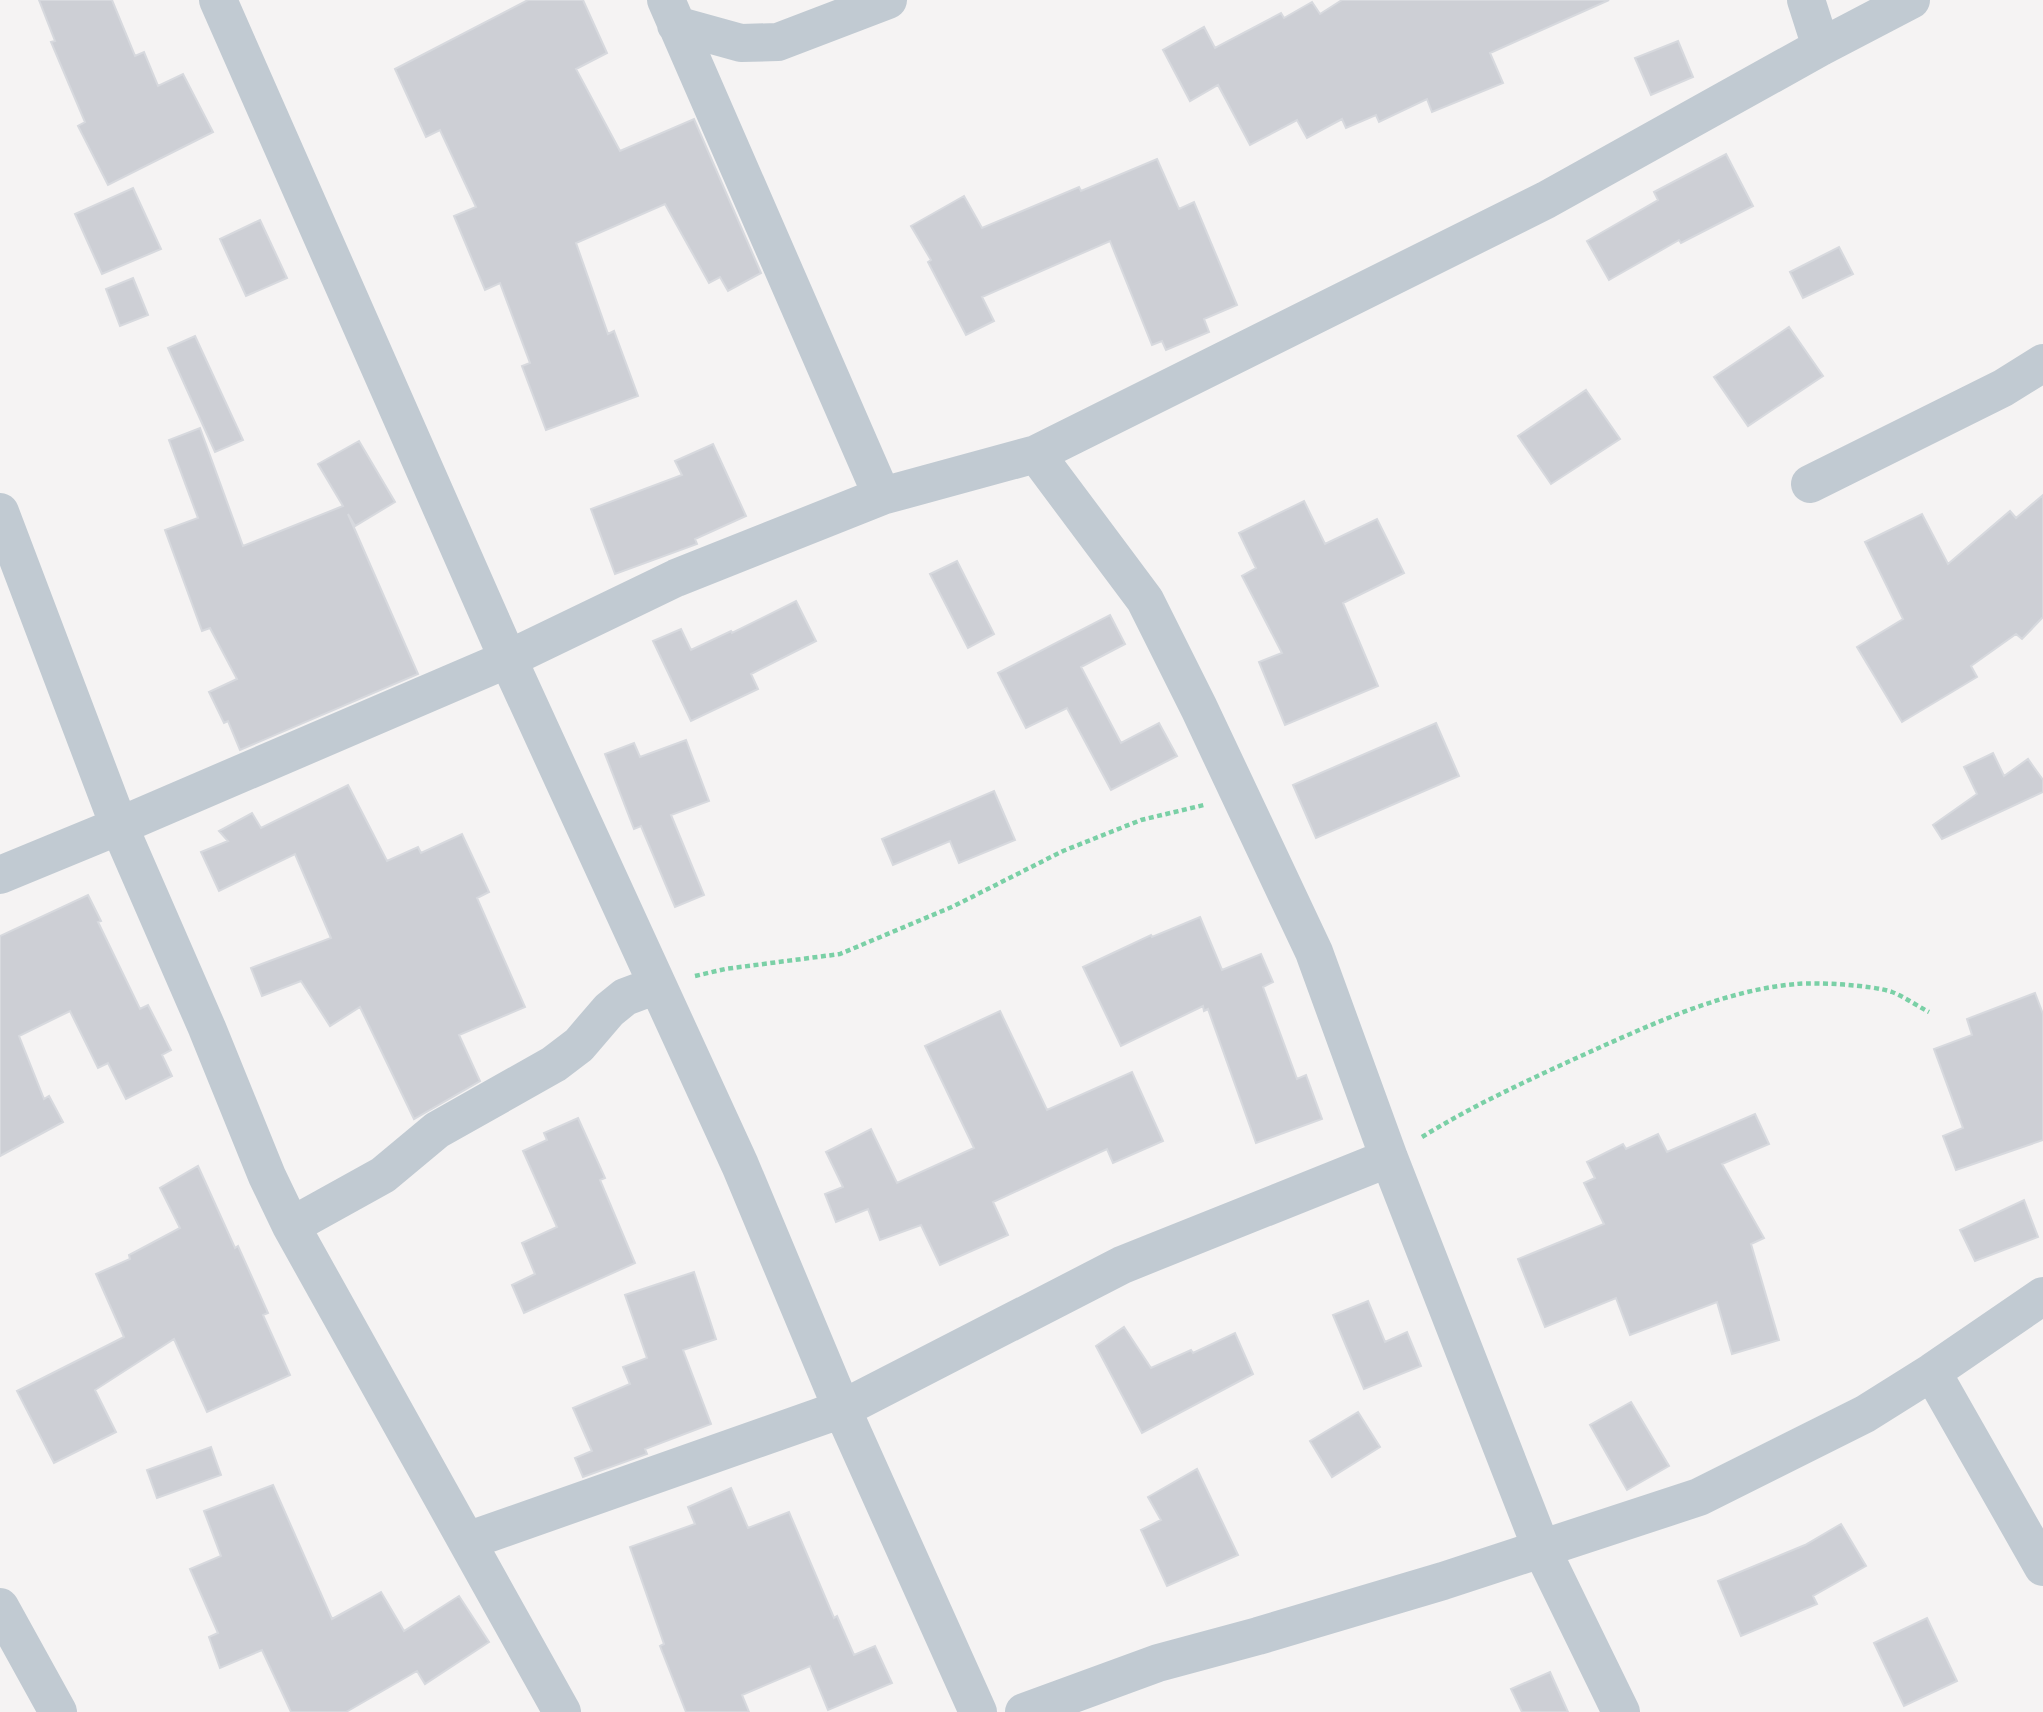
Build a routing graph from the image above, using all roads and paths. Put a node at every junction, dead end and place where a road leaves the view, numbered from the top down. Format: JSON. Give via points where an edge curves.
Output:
{"nodes":[{"id":1,"x":218,"y":0,"type":"edge"},
{"id":2,"x":888,"y":0,"type":"edge"},
{"id":3,"x":1806,"y":0,"type":"edge"},
{"id":4,"x":1911,"y":0,"type":"edge"},
{"id":5,"x":671,"y":12,"type":"edge"},
{"id":6,"x":1821,"y":47,"type":"junction"},
{"id":7,"x":2043,"y":363,"type":"edge"},
{"id":8,"x":1036,"y":454,"type":"junction"},
{"id":9,"x":1810,"y":484,"type":"dead end"},
{"id":10,"x":882,"y":496,"type":"junction"},
{"id":11,"x":0,"y":512,"type":"edge"},
{"id":12,"x":508,"y":659,"type":"junction"},
{"id":13,"x":1241,"y":797,"type":"junction"},
{"id":14,"x":119,"y":826,"type":"junction"},
{"id":15,"x":0,"y":875,"type":"edge"},
{"id":16,"x":657,"y":985,"type":"junction"},
{"id":17,"x":1929,"y":1012,"type":"dead end"},
{"id":18,"x":1389,"y":1158,"type":"junction"},
{"id":19,"x":291,"y":1226,"type":"junction"},
{"id":20,"x":2043,"y":1296,"type":"edge"},
{"id":21,"x":1931,"y":1372,"type":"junction"},
{"id":22,"x":842,"y":1409,"type":"junction"},
{"id":23,"x":467,"y":1541,"type":"junction"},
{"id":24,"x":1542,"y":1550,"type":"junction"},
{"id":25,"x":2043,"y":1567,"type":"edge"},
{"id":26,"x":0,"y":1607,"type":"edge"},
{"id":27,"x":58,"y":1712,"type":"edge"},
{"id":28,"x":562,"y":1712,"type":"edge"},
{"id":29,"x":978,"y":1712,"type":"edge"},
{"id":30,"x":1024,"y":1712,"type":"edge"},
{"id":31,"x":1621,"y":1712,"type":"edge"}],
"edges":[{"from":1,"to":12,"type":"street"},
{"from":2,"to":5,"type":"street","via":[[778,42],[741,43]]},
{"from":3,"to":6,"type":"street"},
{"from":4,"to":6,"type":"street"},
{"from":5,"to":10,"type":"street"},
{"from":6,"to":8,"type":"street","via":[[1546,200]]},
{"from":7,"to":9,"type":"street"},
{"from":8,"to":10,"type":"street"},
{"from":8,"to":13,"type":"street","via":[[1144,600]]},
{"from":10,"to":12,"type":"street","via":[[676,578]]},
{"from":11,"to":14,"type":"street"},
{"from":12,"to":14,"type":"street"},
{"from":12,"to":16,"type":"street"},
{"from":13,"to":16,"type":"path","via":[[1141,820],[840,954],[726,969]]},
{"from":13,"to":18,"type":"street","via":[[1314,952]]},
{"from":14,"to":15,"type":"street"},
{"from":14,"to":19,"type":"street"},
{"from":16,"to":19,"type":"street","via":[[625,997],[554,1064],[437,1130],[383,1175]]},
{"from":16,"to":22,"type":"street","via":[[740,1165]]},
{"from":17,"to":18,"type":"path","via":[[1891,992],[1857,987],[1797,983],[1752,991],[1682,1013],[1514,1086]]},
{"from":18,"to":22,"type":"street","via":[[1122,1265]]},
{"from":18,"to":24,"type":"street"},
{"from":19,"to":23,"type":"street"},
{"from":20,"to":21,"type":"street"},
{"from":21,"to":24,"type":"street","via":[[1866,1414],[1699,1497]]},
{"from":21,"to":25,"type":"street"},
{"from":22,"to":23,"type":"street"},
{"from":22,"to":29,"type":"street"},
{"from":23,"to":28,"type":"street"},
{"from":24,"to":30,"type":"street","via":[[1158,1663]]},
{"from":24,"to":31,"type":"street"},
{"from":26,"to":27,"type":"street"}]}
